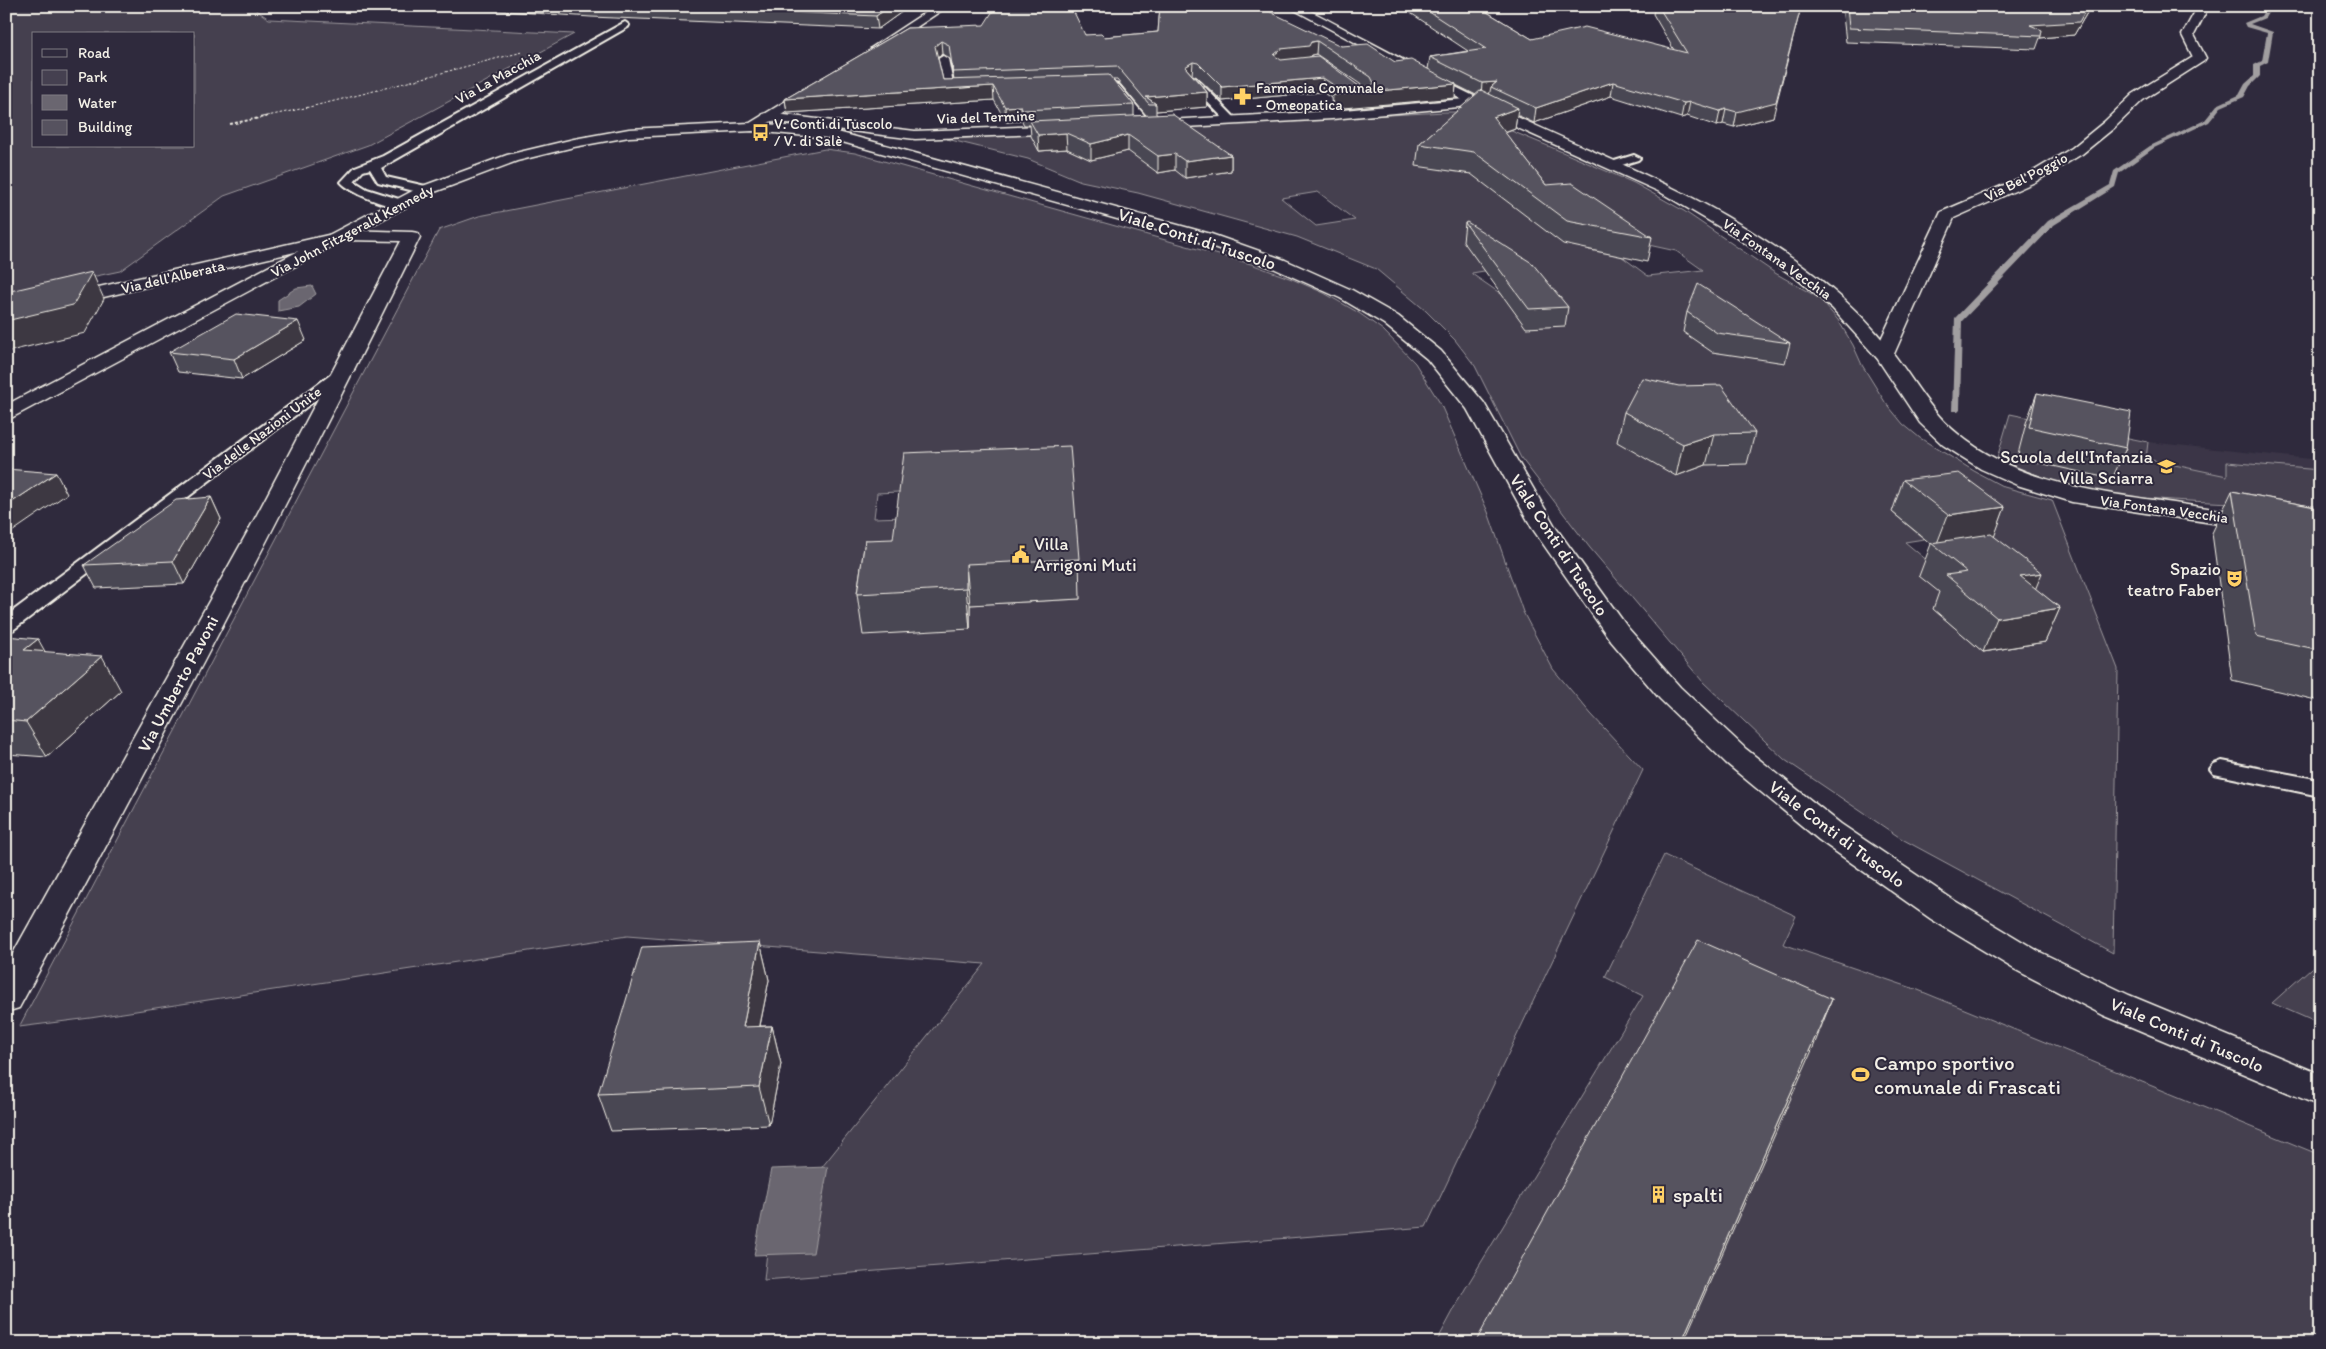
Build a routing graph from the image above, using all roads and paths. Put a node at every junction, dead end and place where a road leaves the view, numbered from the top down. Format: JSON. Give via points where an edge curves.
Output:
{"nodes":[{"id":1,"x":943,"y":6,"type":"edge"},
{"id":2,"x":1292,"y":6,"type":"edge"},
{"id":3,"x":2204,"y":6,"type":"edge"},
{"id":4,"x":625,"y":25,"type":"dead end"},
{"id":5,"x":525,"y":52,"type":"dead end"},
{"id":6,"x":868,"y":54,"type":"edge"},
{"id":7,"x":943,"y":59,"type":"edge"},
{"id":8,"x":826,"y":80,"type":"edge"},
{"id":9,"x":1192,"y":80,"type":"edge"},
{"id":10,"x":1108,"y":82,"type":"edge"},
{"id":11,"x":1450,"y":88,"type":"junction"},
{"id":12,"x":978,"y":90,"type":"edge"},
{"id":13,"x":1422,"y":91,"type":"edge"},
{"id":14,"x":1314,"y":101,"type":"dead end"},
{"id":15,"x":1476,"y":102,"type":"junction"},
{"id":16,"x":1332,"y":115,"type":"junction"},
{"id":17,"x":1231,"y":120,"type":"junction"},
{"id":18,"x":760,"y":122,"type":"junction"},
{"id":19,"x":230,"y":124,"type":"dead end"},
{"id":20,"x":1147,"y":125,"type":"junction"},
{"id":21,"x":1128,"y":126,"type":"edge"},
{"id":22,"x":1078,"y":128,"type":"edge"},
{"id":23,"x":387,"y":158,"type":"junction"},
{"id":24,"x":1634,"y":158,"type":"dead end"},
{"id":25,"x":1612,"y":166,"type":"junction"},
{"id":26,"x":426,"y":190,"type":"junction"},
{"id":27,"x":401,"y":204,"type":"junction"},
{"id":28,"x":342,"y":237,"type":"junction"},
{"id":29,"x":6,"y":314,"type":"edge"},
{"id":30,"x":1884,"y":354,"type":"junction"},
{"id":31,"x":346,"y":370,"type":"junction"},
{"id":32,"x":6,"y":413,"type":"edge"},
{"id":33,"x":2320,"y":532,"type":"edge"},
{"id":34,"x":6,"y":626,"type":"edge"},
{"id":35,"x":2222,"y":768,"type":"dead end"},
{"id":36,"x":2320,"y":786,"type":"edge"},
{"id":37,"x":6,"y":998,"type":"edge"},
{"id":38,"x":2320,"y":1092,"type":"edge"}],
"edges":[{"from":1,"to":6,"type":"street"},
{"from":2,"to":11,"type":"street","name":"Via Fontana Vecchia"},
{"from":3,"to":30,"type":"street","name":"Via Bel Poggio","via":[[2188,35],[2200,58],[2138,97],[2077,151],[2030,179],[1947,215]]},
{"from":4,"to":23,"type":"lane","name":"Via La Macchia"},
{"from":5,"to":19,"type":"path","via":[[444,71],[338,102]]},
{"from":7,"to":12,"type":"lane","via":[[949,91]]},
{"from":8,"to":18,"type":"street"},
{"from":9,"to":17,"type":"lane"},
{"from":10,"to":20,"type":"lane"},
{"from":11,"to":13,"type":"street"},
{"from":11,"to":15,"type":"street","name":"Via Fontana Vecchia"},
{"from":14,"to":16,"type":"street"},
{"from":15,"to":16,"type":"street"},
{"from":15,"to":25,"type":"street","name":"Via Fontana Vecchia"},
{"from":16,"to":17,"type":"street"},
{"from":17,"to":20,"type":"street"},
{"from":18,"to":22,"type":"street","name":"Via del Termine","via":[[915,135]]},
{"from":18,"to":26,"type":"street","name":"Via John Fitzgerald Kennedy","via":[[629,133],[574,143],[512,158]]},
{"from":18,"to":38,"type":"street","name":"Viale Conti di Tuscolo","via":[[829,134],[1228,245],[1333,288],[1391,320],[1434,355],[1467,393],[1540,521],[1619,634],[1670,693],[1744,763],[1866,858],[1998,945],[2116,1005]]},
{"from":20,"to":21,"type":"street"},
{"from":23,"to":26,"type":"lane","via":[[375,167],[382,179]]},
{"from":23,"to":27,"type":"lane","name":"Via La Macchia","via":[[359,169],[348,182],[363,192]]},
{"from":24,"to":25,"type":"lane"},
{"from":25,"to":30,"type":"street","name":"Via Fontana Vecchia","via":[[1696,205],[1791,266],[1843,308]]},
{"from":26,"to":27,"type":"street","name":"Via John Fitzgerald Kennedy"},
{"from":27,"to":28,"type":"street","name":"Via John Fitzgerald Kennedy"},
{"from":28,"to":29,"type":"street","name":"Via dell'Alberata"},
{"from":28,"to":31,"type":"street","name":"Via delle Nazioni Unite","via":[[386,234],[412,237]]},
{"from":28,"to":32,"type":"street","name":"Via John Fitzgerald Kennedy"},
{"from":30,"to":33,"type":"street","name":"Via Fontana Vecchia","via":[[1919,406],[1945,434],[1976,457],[2011,474],[2049,488],[2099,500]]},
{"from":31,"to":34,"type":"lane","name":"Via delle Nazioni Unite"},
{"from":31,"to":37,"type":"street","name":"Via Umberto Pavoni"},
{"from":35,"to":36,"type":"lane"}]}
